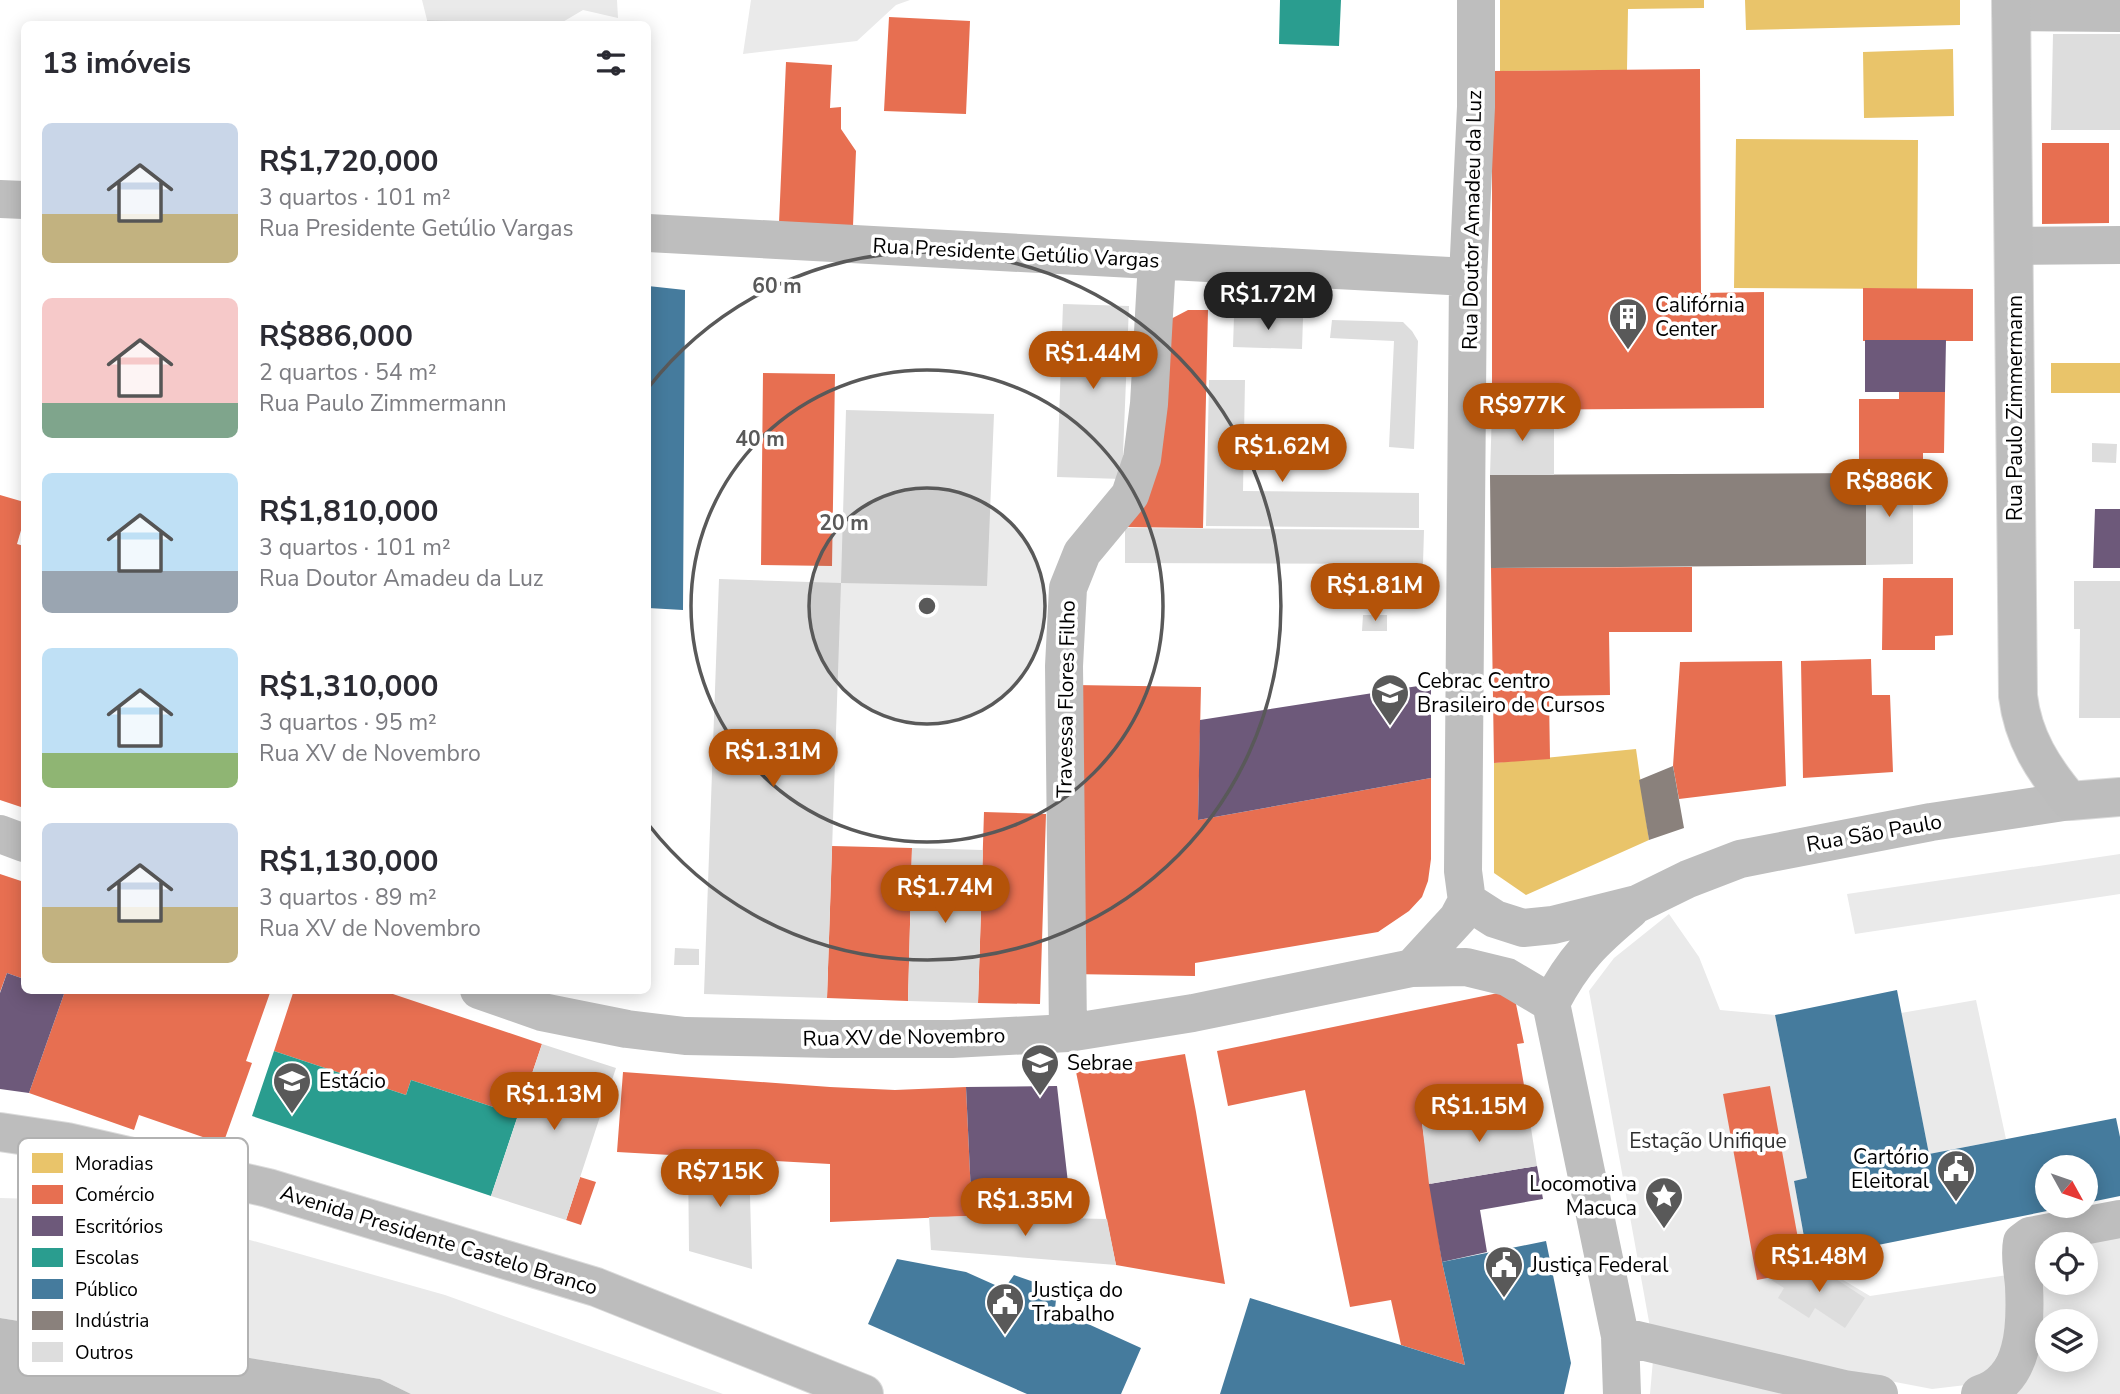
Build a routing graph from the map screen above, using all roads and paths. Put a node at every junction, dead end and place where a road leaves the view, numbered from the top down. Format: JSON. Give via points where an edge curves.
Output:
{"nodes":[{"id":1,"x":1476,"y":0,"type":"edge"},
{"id":2,"x":2011,"y":6,"type":"edge"},
{"id":3,"x":2120,"y":13,"type":"edge"},
{"id":4,"x":0,"y":199,"type":"edge"},
{"id":5,"x":21,"y":200,"type":"edge"},
{"id":6,"x":651,"y":233,"type":"edge"},
{"id":7,"x":2120,"y":245,"type":"edge"},
{"id":8,"x":2014,"y":246,"type":"junction"},
{"id":9,"x":1157,"y":261,"type":"junction"},
{"id":10,"x":1468,"y":278,"type":"junction"},
{"id":11,"x":2120,"y":797,"type":"edge"},
{"id":12,"x":2070,"y":801,"type":"junction"},
{"id":13,"x":0,"y":834,"type":"edge"},
{"id":14,"x":21,"y":841,"type":"edge"},
{"id":15,"x":1467,"y":901,"type":"junction"},
{"id":16,"x":1637,"y":904,"type":"junction"},
{"id":17,"x":1412,"y":968,"type":"junction"},
{"id":18,"x":492,"y":994,"type":"edge"},
{"id":19,"x":1551,"y":1003,"type":"junction"},
{"id":20,"x":1068,"y":1033,"type":"junction"},
{"id":21,"x":0,"y":1132,"type":"edge"},
{"id":22,"x":37,"y":1138,"type":"edge"},
{"id":23,"x":248,"y":1184,"type":"edge"},
{"id":24,"x":2120,"y":1219,"type":"edge"},
{"id":25,"x":1620,"y":1336,"type":"junction"},
{"id":26,"x":864,"y":1394,"type":"edge"},
{"id":27,"x":1622,"y":1394,"type":"edge"},
{"id":28,"x":1879,"y":1394,"type":"edge"},
{"id":29,"x":1980,"y":1394,"type":"edge"}],
"edges":[{"from":1,"to":10,"type":"street","name":"Rua Doutor Amadeu da Luz"},
{"from":2,"to":3,"type":"street"},
{"from":2,"to":8,"type":"main road","name":"Rua Paulo Zimmermann"},
{"from":4,"to":5,"type":"street"},
{"from":6,"to":9,"type":"street","name":"Rua Presidente Getúlio Vargas"},
{"from":7,"to":8,"type":"street"},
{"from":8,"to":12,"type":"main road","name":"Rua Paulo Zimmermann","via":[[2018,696],[2021,723],[2032,748]]},
{"from":9,"to":10,"type":"street","name":"Rua Presidente Getúlio Vargas"},
{"from":9,"to":20,"type":"street","name":"Travessa Flores Filho","via":[[1142,459],[1130,495],[1082,554],[1068,588],[1064,666]]},
{"from":10,"to":15,"type":"street","name":"Rua Doutor Amadeu da Luz","via":[[1463,871]]},
{"from":11,"to":12,"type":"main road","name":"Rua São Paulo"},
{"from":12,"to":16,"type":"street","name":"Rua São Paulo","via":[[1740,859]]},
{"from":13,"to":14,"type":"street"},
{"from":15,"to":16,"type":"street","name":"Rua São Paulo","via":[[1495,919],[1523,929]]},
{"from":15,"to":17,"type":"street","via":[[1458,918]]},
{"from":16,"to":19,"type":"street","name":"Rua São Paulo","via":[[1570,966]]},
{"from":17,"to":19,"type":"street","name":"Rua XV de Novembro","via":[[1466,967],[1507,977]]},
{"from":17,"to":20,"type":"street","name":"Rua XV de Novembro","via":[[1193,1013]]},
{"from":18,"to":20,"type":"street","name":"Rua XV de Novembro","via":[[566,1017],[685,1036],[952,1039]]},
{"from":19,"to":25,"type":"street"},
{"from":21,"to":22,"type":"main road","name":"Avenida Presidente Castelo Branco"},
{"from":23,"to":26,"type":"main road","name":"Avenida Presidente Castelo Branco","via":[[596,1287]]},
{"from":24,"to":29,"type":"street","via":[[2030,1236],[2022,1242],[2019,1357],[2005,1380]]},
{"from":25,"to":27,"type":"street"},
{"from":25,"to":28,"type":"street"}]}
